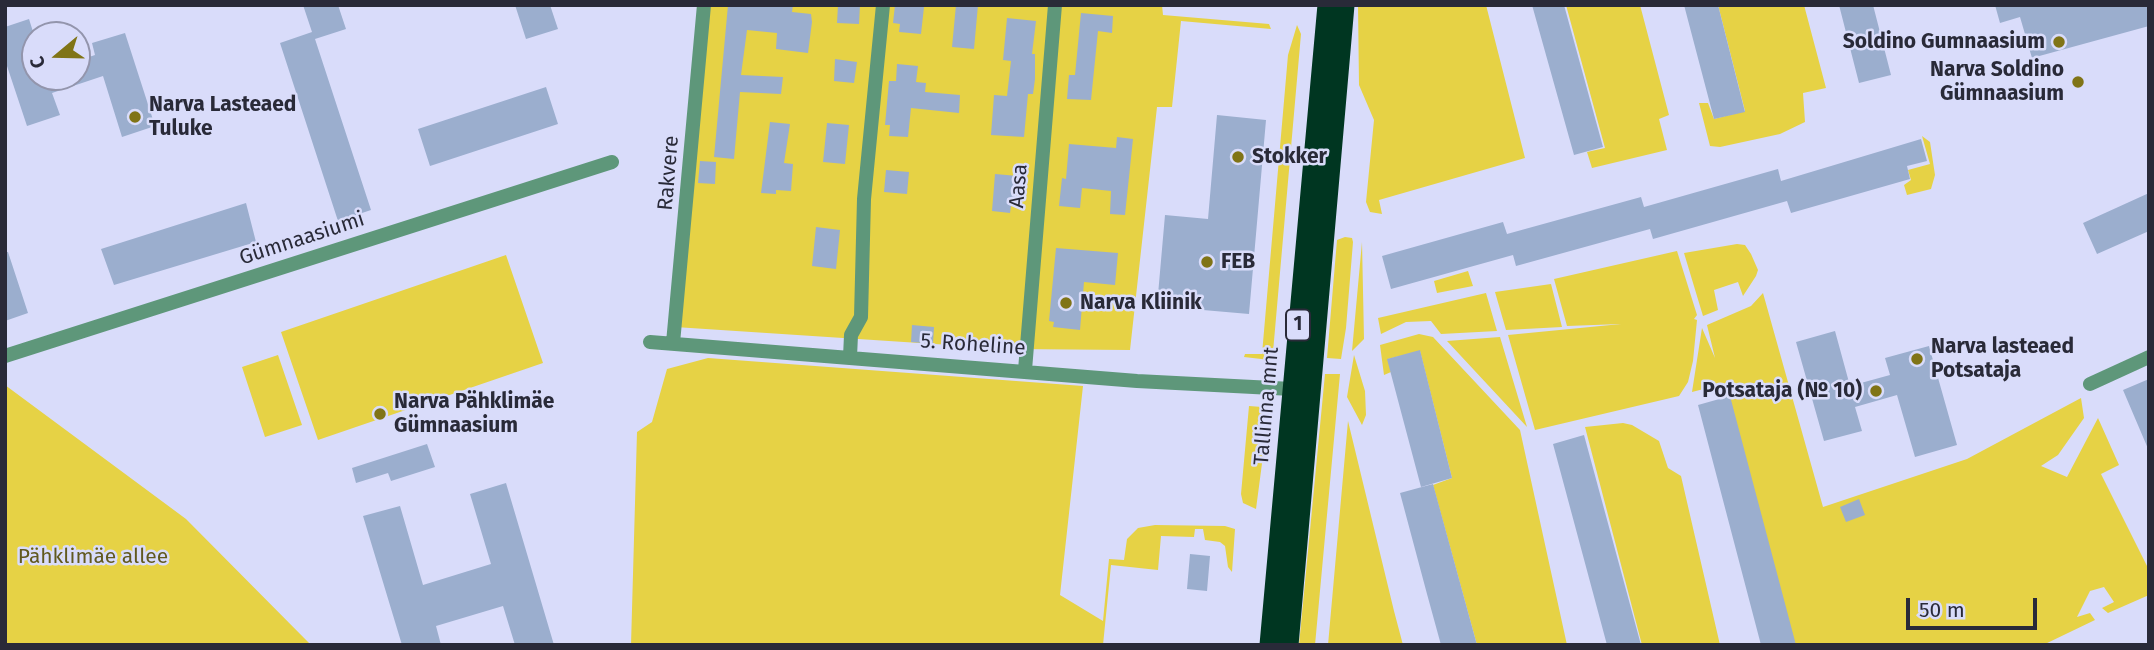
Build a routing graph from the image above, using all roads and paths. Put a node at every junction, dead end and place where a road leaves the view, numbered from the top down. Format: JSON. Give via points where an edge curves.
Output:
{"nodes":[{"id":1,"x":704,"y":5,"type":"edge"},
{"id":2,"x":883,"y":5,"type":"edge"},
{"id":3,"x":1055,"y":5,"type":"edge"},
{"id":4,"x":1328,"y":5,"type":"edge"},
{"id":5,"x":1344,"y":5,"type":"edge"},
{"id":6,"x":612,"y":162,"type":"dead end"},
{"id":7,"x":650,"y":342,"type":"dead end"},
{"id":8,"x":673,"y":343,"type":"junction"},
{"id":9,"x":5,"y":356,"type":"edge"},
{"id":10,"x":850,"y":357,"type":"junction"},
{"id":11,"x":2149,"y":357,"type":"edge"},
{"id":12,"x":1025,"y":370,"type":"junction"},
{"id":13,"x":2090,"y":384,"type":"dead end"},
{"id":14,"x":1292,"y":389,"type":"junction"},
{"id":15,"x":1270,"y":645,"type":"edge"},
{"id":16,"x":1288,"y":645,"type":"edge"}],
"edges":[{"from":1,"to":8,"type":"street","name":"Rakvere"},
{"from":2,"to":10,"type":"street","via":[[864,199],[861,317],[851,335]]},
{"from":3,"to":12,"type":"street","name":"Aasa"},
{"from":4,"to":14,"type":"highway","name":"Tallinna mnt","number":"1"},
{"from":5,"to":16,"type":"highway","name":"Tallinna mnt","number":"1"},
{"from":6,"to":9,"type":"street","name":"Gümnaasiumi"},
{"from":7,"to":8,"type":"street","name":"5. Roheline"},
{"from":8,"to":10,"type":"street","name":"5. Roheline"},
{"from":10,"to":12,"type":"street","name":"5. Roheline"},
{"from":11,"to":13,"type":"street"},
{"from":12,"to":14,"type":"street","name":"5. Roheline"},
{"from":14,"to":15,"type":"highway","name":"Tallinna mnt","number":"1"}]}
